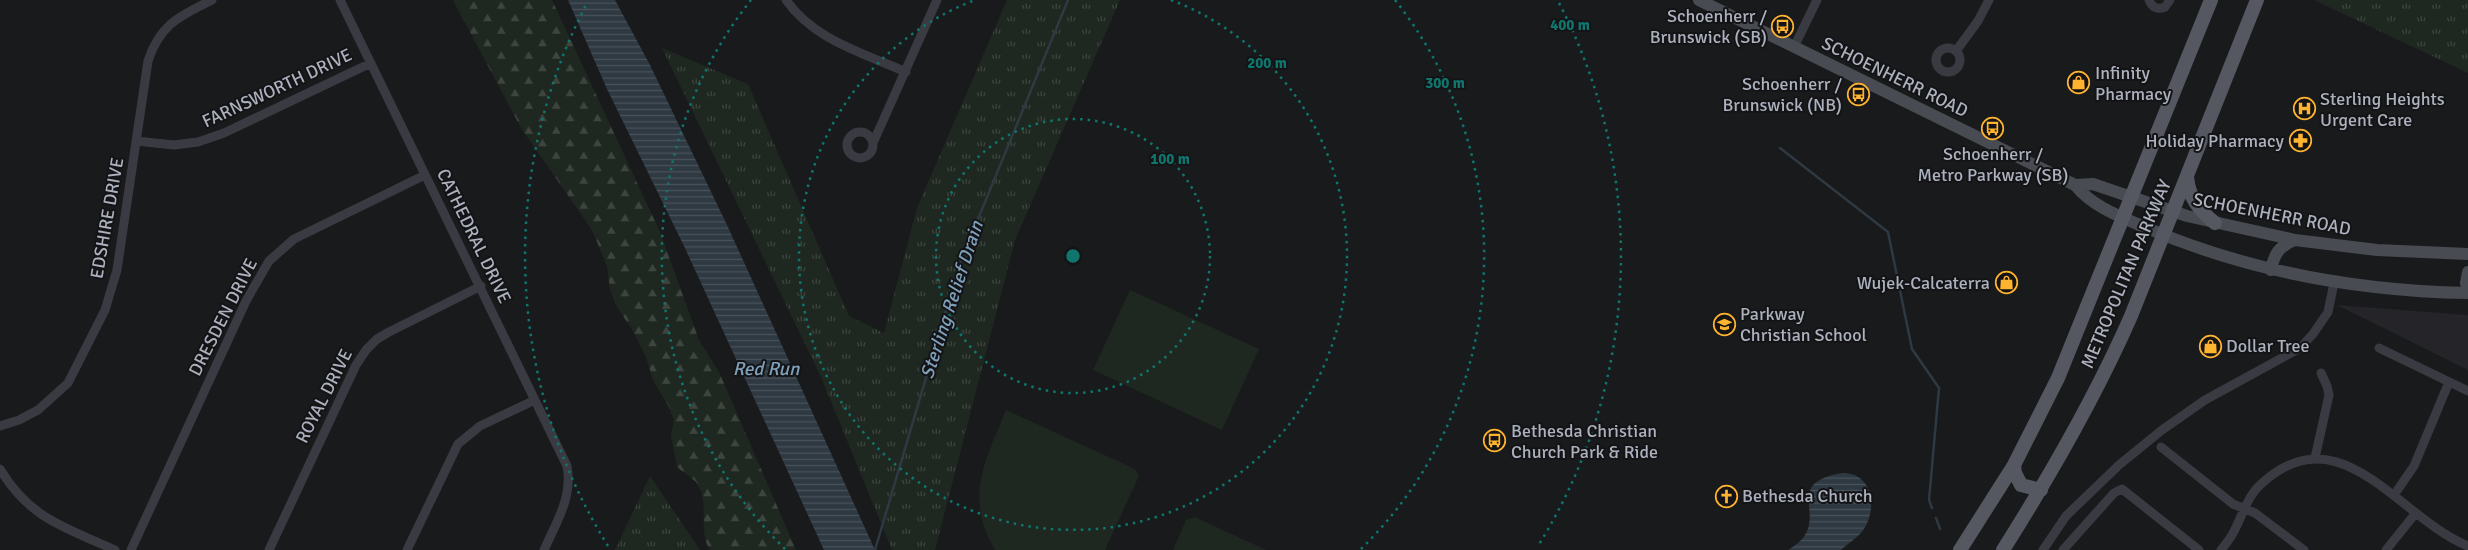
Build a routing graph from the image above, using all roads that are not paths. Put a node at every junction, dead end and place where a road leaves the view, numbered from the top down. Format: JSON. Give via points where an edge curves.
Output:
{"nodes":[{"id":1,"x":212,"y":0,"type":"edge"},
{"id":2,"x":340,"y":0,"type":"edge"},
{"id":3,"x":786,"y":0,"type":"edge"},
{"id":4,"x":937,"y":0,"type":"edge"},
{"id":5,"x":1699,"y":0,"type":"edge"},
{"id":6,"x":1816,"y":0,"type":"edge"},
{"id":7,"x":1989,"y":0,"type":"edge"},
{"id":8,"x":2149,"y":0,"type":"edge"},
{"id":9,"x":2170,"y":0,"type":"edge"},
{"id":10,"x":2210,"y":0,"type":"edge"},
{"id":11,"x":2257,"y":0,"type":"edge"},
{"id":12,"x":1794,"y":47,"type":"junction"},
{"id":13,"x":1956,"y":51,"type":"dead end"},
{"id":14,"x":371,"y":63,"type":"junction"},
{"id":15,"x":906,"y":72,"type":"junction"},
{"id":16,"x":879,"y":128,"type":"junction"},
{"id":17,"x":863,"y":132,"type":"junction"},
{"id":18,"x":136,"y":141,"type":"junction"},
{"id":19,"x":874,"y":143,"type":"junction"},
{"id":20,"x":425,"y":175,"type":"junction"},
{"id":21,"x":2187,"y":177,"type":"junction"},
{"id":22,"x":2075,"y":185,"type":"junction"},
{"id":23,"x":2131,"y":198,"type":"junction"},
{"id":24,"x":2173,"y":212,"type":"junction"},
{"id":25,"x":2123,"y":218,"type":"junction"},
{"id":26,"x":2215,"y":224,"type":"junction"},
{"id":27,"x":2163,"y":235,"type":"junction"},
{"id":28,"x":2295,"y":240,"type":"junction"},
{"id":29,"x":2468,"y":254,"type":"edge"},
{"id":30,"x":2271,"y":270,"type":"junction"},
{"id":31,"x":2468,"y":272,"type":"edge"},
{"id":32,"x":2334,"y":283,"type":"junction"},
{"id":33,"x":481,"y":286,"type":"junction"},
{"id":34,"x":2468,"y":289,"type":"edge"},
{"id":35,"x":2468,"y":293,"type":"edge"},
{"id":36,"x":2379,"y":348,"type":"dead end"},
{"id":37,"x":2321,"y":373,"type":"dead end"},
{"id":38,"x":2449,"y":382,"type":"junction"},
{"id":39,"x":2468,"y":391,"type":"edge"},
{"id":40,"x":535,"y":400,"type":"junction"},
{"id":41,"x":0,"y":426,"type":"edge"},
{"id":42,"x":2161,"y":447,"type":"dead end"},
{"id":43,"x":2316,"y":458,"type":"junction"},
{"id":44,"x":2014,"y":465,"type":"junction"},
{"id":45,"x":0,"y":469,"type":"edge"},
{"id":46,"x":2041,"y":490,"type":"junction"},
{"id":47,"x":2394,"y":495,"type":"junction"},
{"id":48,"x":2244,"y":509,"type":"junction"},
{"id":49,"x":2415,"y":514,"type":"junction"},
{"id":50,"x":2468,"y":546,"type":"edge"},
{"id":51,"x":115,"y":550,"type":"edge"},
{"id":52,"x":131,"y":550,"type":"edge"},
{"id":53,"x":269,"y":550,"type":"edge"},
{"id":54,"x":407,"y":550,"type":"edge"},
{"id":55,"x":544,"y":550,"type":"edge"},
{"id":56,"x":1960,"y":550,"type":"edge"},
{"id":57,"x":2003,"y":550,"type":"edge"},
{"id":58,"x":2043,"y":550,"type":"edge"},
{"id":59,"x":2063,"y":550,"type":"edge"},
{"id":60,"x":2199,"y":550,"type":"edge"},
{"id":61,"x":2221,"y":550,"type":"edge"},
{"id":62,"x":2304,"y":550,"type":"edge"},
{"id":63,"x":2386,"y":550,"type":"edge"}],
"edges":[{"from":1,"to":18,"type":"street","name":"EDSHIRE DRIVE","via":[[175,20],[159,35],[148,61]]},
{"from":2,"to":14,"type":"street","name":"CATHEDRAL DRIVE"},
{"from":3,"to":15,"type":"street","via":[[816,31]]},
{"from":4,"to":15,"type":"street"},
{"from":5,"to":12,"type":"main road","name":"SCHOENHERR ROAD"},
{"from":6,"to":12,"type":"street"},
{"from":7,"to":13,"type":"street"},
{"from":8,"to":9,"type":"street","via":[[2158,8],[2165,7]]},
{"from":10,"to":23,"type":"main road","name":"METROPOLITAN PARKWAY"},
{"from":11,"to":21,"type":"main road","name":"METROPOLITAN PARKWAY"},
{"from":12,"to":22,"type":"main road","name":"SCHOENHERR ROAD"},
{"from":14,"to":18,"type":"street","name":"FARNSWORTH DRIVE","via":[[206,139],[174,145]]},
{"from":14,"to":20,"type":"street","name":"CATHEDRAL DRIVE"},
{"from":15,"to":16,"type":"street"},
{"from":16,"to":17,"type":"street"},
{"from":16,"to":19,"type":"street"},
{"from":17,"to":19,"type":"street"},
{"from":17,"to":19,"type":"street","via":[[849,138],[852,154],[864,157],[871,152]]},
{"from":18,"to":41,"type":"street","name":"EDSHIRE DRIVE","via":[[117,270],[105,310],[68,383],[52,399],[19,420]]},
{"from":20,"to":33,"type":"street","name":"CATHEDRAL DRIVE"},
{"from":20,"to":52,"type":"street","name":"DRESDEN DRIVE","via":[[294,239],[269,261],[246,301]]},
{"from":21,"to":24,"type":"main road","name":"METROPOLITAN PARKWAY"},
{"from":21,"to":26,"type":"main road","via":[[2193,201]]},
{"from":22,"to":23,"type":"main road","name":"SCHOENHERR ROAD","via":[[2093,184]]},
{"from":22,"to":25,"type":"main road","name":"SCHOENHERR ROAD","via":[[2086,199]]},
{"from":23,"to":24,"type":"main road","name":"SCHOENHERR ROAD"},
{"from":23,"to":25,"type":"main road","name":"METROPOLITAN PARKWAY"},
{"from":24,"to":26,"type":"main road","name":"SCHOENHERR ROAD"},
{"from":24,"to":27,"type":"main road","name":"METROPOLITAN PARKWAY"},
{"from":25,"to":27,"type":"main road","name":"SCHOENHERR ROAD"},
{"from":25,"to":44,"type":"main road","name":"METROPOLITAN PARKWAY","via":[[2065,362]]},
{"from":26,"to":28,"type":"main road","name":"SCHOENHERR ROAD"},
{"from":27,"to":30,"type":"main road","name":"SCHOENHERR ROAD"},
{"from":27,"to":46,"type":"main road","name":"METROPOLITAN PARKWAY","via":[[2109,365]]},
{"from":28,"to":29,"type":"main road","name":"SCHOENHERR ROAD","via":[[2377,250]]},
{"from":28,"to":30,"type":"main road","via":[[2277,251]]},
{"from":30,"to":32,"type":"main road","name":"SCHOENHERR ROAD"},
{"from":31,"to":34,"type":"main road"},
{"from":32,"to":35,"type":"main road","name":"SCHOENHERR ROAD","via":[[2393,290]]},
{"from":32,"to":58,"type":"street","via":[[2328,312],[2300,348],[2204,400],[2162,430],[2118,465],[2066,516]]},
{"from":33,"to":40,"type":"street","name":"CATHEDRAL DRIVE"},
{"from":33,"to":53,"type":"street","name":"ROYAL DRIVE","via":[[383,336],[366,350],[344,387]]},
{"from":36,"to":38,"type":"street"},
{"from":37,"to":43,"type":"street","via":[[2329,396]]},
{"from":38,"to":39,"type":"street"},
{"from":38,"to":47,"type":"street","via":[[2414,466]]},
{"from":40,"to":54,"type":"street","via":[[480,426],[458,444]]},
{"from":40,"to":55,"type":"street","name":"CATHEDRAL DRIVE","via":[[567,466],[569,490]]},
{"from":42,"to":48,"type":"street","via":[[2233,504]]},
{"from":43,"to":47,"type":"street","via":[[2337,461],[2361,471]]},
{"from":43,"to":48,"type":"street","via":[[2288,466],[2270,478],[2253,493]]},
{"from":44,"to":46,"type":"main road","via":[[2021,485]]},
{"from":44,"to":56,"type":"main road","name":"METROPOLITAN PARKWAY"},
{"from":45,"to":51,"type":"street","via":[[16,494],[34,511]]},
{"from":46,"to":57,"type":"main road","name":"METROPOLITAN PARKWAY"},
{"from":47,"to":49,"type":"street"},
{"from":48,"to":61,"type":"street"},
{"from":48,"to":62,"type":"street","via":[[2255,513]]},
{"from":49,"to":50,"type":"street"},
{"from":49,"to":63,"type":"street"},
{"from":59,"to":60,"type":"street","via":[[2114,493],[2122,489]]}]}
